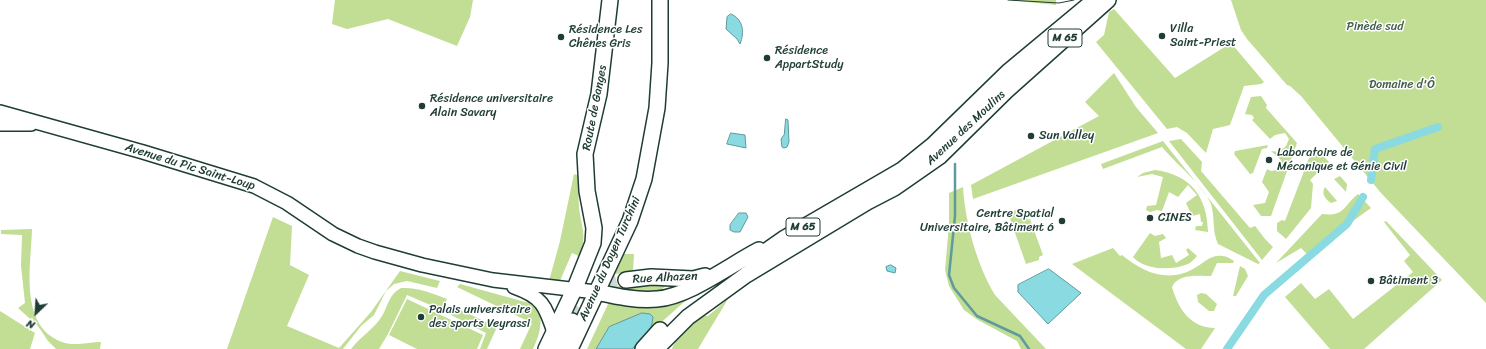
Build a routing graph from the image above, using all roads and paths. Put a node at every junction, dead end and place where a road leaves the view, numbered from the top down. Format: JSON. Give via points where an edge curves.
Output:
{"nodes":[{"id":1,"x":610,"y":0,"type":"edge"},
{"id":2,"x":660,"y":0,"type":"edge"},
{"id":3,"x":1094,"y":0,"type":"edge"},
{"id":4,"x":1108,"y":0,"type":"edge"},
{"id":5,"x":0,"y":112,"type":"edge"},
{"id":6,"x":38,"y":123,"type":"junction"},
{"id":7,"x":0,"y":124,"type":"edge"},
{"id":8,"x":785,"y":238,"type":"junction"},
{"id":9,"x":726,"y":268,"type":"junction"},
{"id":10,"x":677,"y":279,"type":"junction"},
{"id":11,"x":493,"y":280,"type":"junction"},
{"id":12,"x":626,"y":280,"type":"tunnel mouth"},
{"id":13,"x":575,"y":288,"type":"junction"},
{"id":14,"x":596,"y":292,"type":"junction"},
{"id":15,"x":658,"y":299,"type":"junction"},
{"id":16,"x":711,"y":302,"type":"junction"},
{"id":17,"x":572,"y":321,"type":"tunnel mouth"},
{"id":18,"x":554,"y":332,"type":"junction"},
{"id":19,"x":546,"y":349,"type":"edge"},
{"id":20,"x":558,"y":349,"type":"edge"},
{"id":21,"x":570,"y":349,"type":"edge"},
{"id":22,"x":643,"y":349,"type":"edge"},
{"id":23,"x":656,"y":349,"type":"edge"},
{"id":24,"x":665,"y":349,"type":"edge"}],
"edges":[{"from":1,"to":13,"type":"main road","name":"Route de Ganges","via":[[599,94],[585,154],[594,236]]},
{"from":2,"to":14,"type":"main road","name":"Avenue du Doyen Turchini","via":[[657,108],[644,179],[630,220]]},
{"from":3,"to":8,"type":"main road","name":"Avenue des Moulins","number":"M 65","via":[[1008,72],[933,145],[902,170]]},
{"from":4,"to":16,"type":"main road","name":"Avenue des Moulins","number":"M 65","via":[[1006,91],[934,160],[894,188],[746,275]]},
{"from":5,"to":6,"type":"main road","name":"Avenue du Pic Saint-Loup"},
{"from":6,"to":7,"type":"main road","name":"Avenue du Pic Saint-Loup"},
{"from":6,"to":11,"type":"main road","name":"Avenue du Pic Saint-Loup","via":[[254,186],[287,203],[333,234],[375,252]]},
{"from":8,"to":9,"type":"main road","name":"Avenue des Moulins"},
{"from":8,"to":22,"type":"main road","name":"Avenue des Moulins","number":"M 65","via":[[686,307]]},
{"from":9,"to":10,"type":"main road","name":"Rue Alhazen","via":[[693,279]]},
{"from":9,"to":15,"type":"main road","name":"Avenue des Moulins","via":[[700,284]]},
{"from":10,"to":12,"type":"main road","name":"Rue Alhazen","via":[[652,277]]},
{"from":10,"to":15,"type":"main road"},
{"from":11,"to":13,"type":"main road","name":"Avenue du Pic Saint-Loup"},
{"from":11,"to":18,"type":"main road","name":"Avenue du Pic Saint-Loup","via":[[535,296],[544,306]]},
{"from":13,"to":14,"type":"main road","name":"Avenue du Pic Saint-Loup"},
{"from":13,"to":18,"type":"main road","name":"Route de Ganges"},
{"from":14,"to":15,"type":"main road","name":"Avenue des Moulins"},
{"from":14,"to":21,"type":"main road","name":"Avenue du Doyen Turchini"},
{"from":16,"to":23,"type":"main road","name":"Avenue des Moulins","number":"M 65","via":[[688,317]]},
{"from":16,"to":24,"type":"main road"},
{"from":17,"to":20,"type":"main road"},
{"from":18,"to":19,"type":"main road","name":"Route de Ganges"}]}
